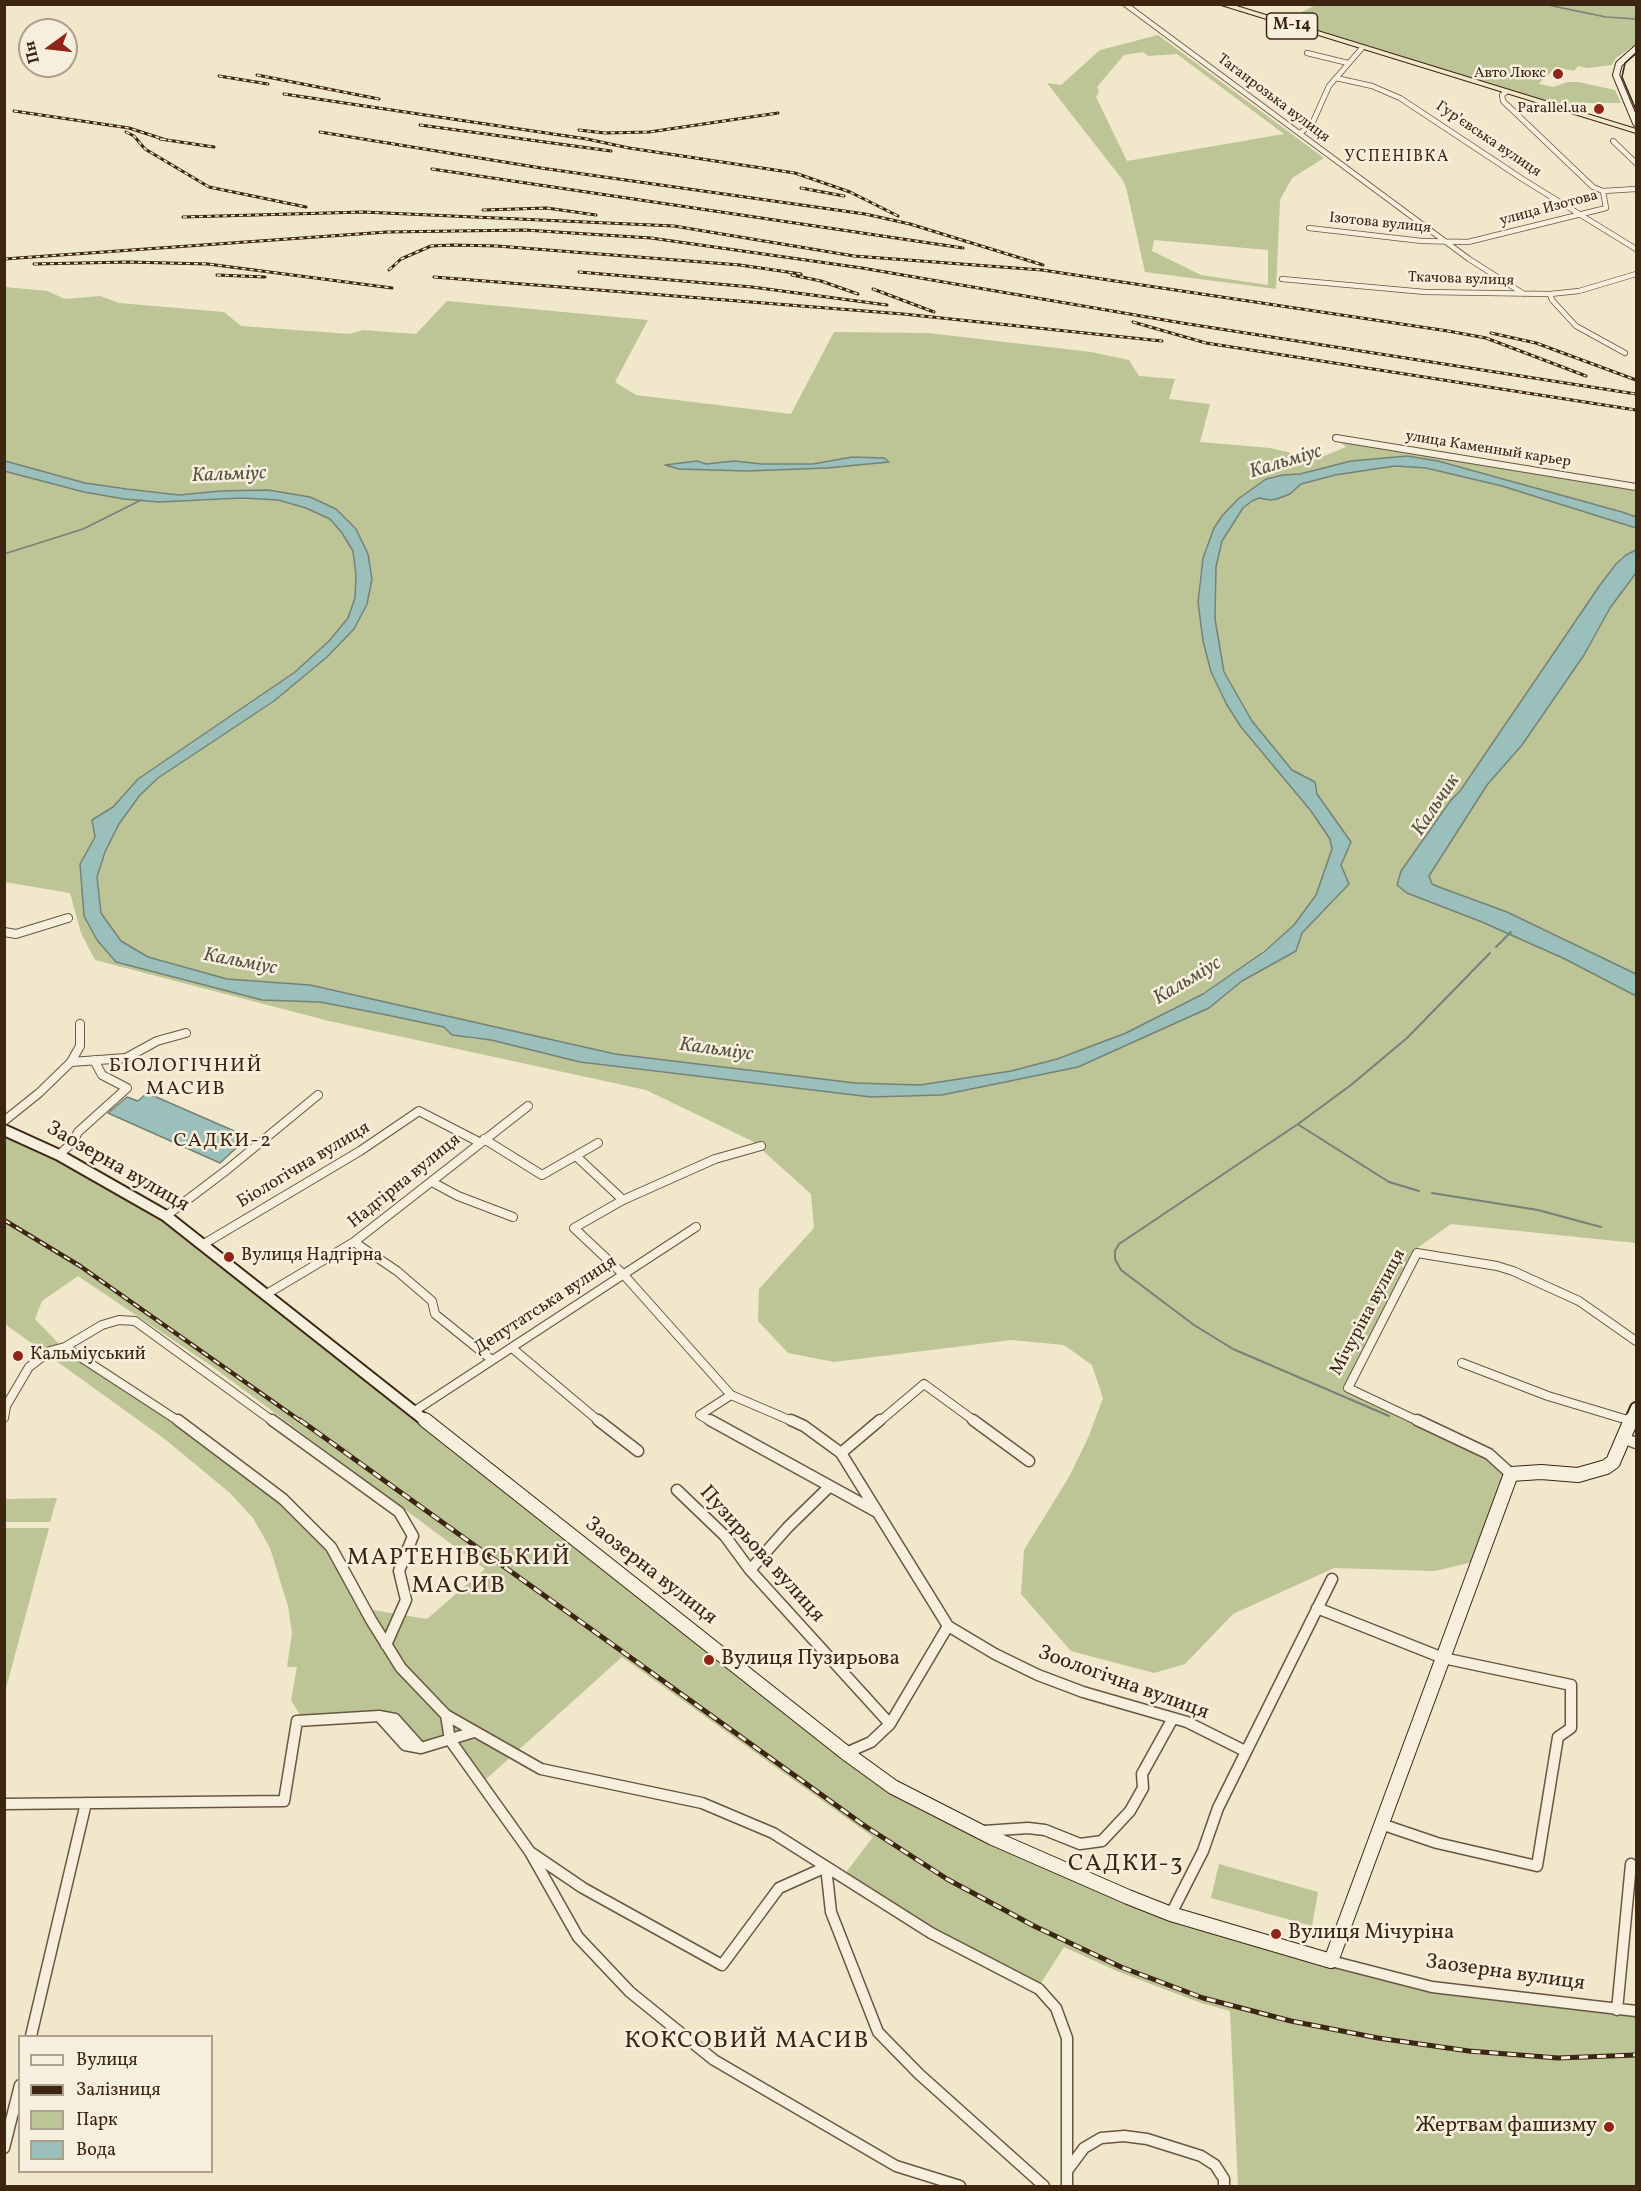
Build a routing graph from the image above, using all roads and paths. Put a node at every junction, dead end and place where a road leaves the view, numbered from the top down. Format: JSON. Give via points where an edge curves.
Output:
{"nodes":[{"id":1,"x":1125,"y":4,"type":"edge"},
{"id":2,"x":1221,"y":4,"type":"edge"},
{"id":3,"x":1362,"y":48,"type":"junction"},
{"id":4,"x":1636,"y":49,"type":"edge"},
{"id":5,"x":1307,"y":53,"type":"dead end"},
{"id":6,"x":1348,"y":63,"type":"junction"},
{"id":7,"x":1336,"y":78,"type":"junction"},
{"id":8,"x":1506,"y":92,"type":"junction"},
{"id":9,"x":1636,"y":123,"type":"edge"},
{"id":10,"x":1636,"y":131,"type":"edge"},
{"id":11,"x":1300,"y":133,"type":"junction"},
{"id":12,"x":1613,"y":141,"type":"dead end"},
{"id":13,"x":1635,"y":151,"type":"dead end"},
{"id":14,"x":1625,"y":152,"type":"junction"},
{"id":15,"x":1636,"y":163,"type":"edge"},
{"id":16,"x":1636,"y":189,"type":"edge"},
{"id":17,"x":1603,"y":191,"type":"junction"},
{"id":18,"x":1581,"y":215,"type":"junction"},
{"id":19,"x":1309,"y":228,"type":"dead end"},
{"id":20,"x":1447,"y":242,"type":"junction"},
{"id":21,"x":1636,"y":249,"type":"edge"},
{"id":22,"x":1636,"y":274,"type":"edge"},
{"id":23,"x":1282,"y":279,"type":"dead end"},
{"id":24,"x":1524,"y":294,"type":"junction"},
{"id":25,"x":1550,"y":294,"type":"junction"},
{"id":26,"x":1625,"y":353,"type":"dead end"},
{"id":27,"x":1336,"y":438,"type":"dead end"},
{"id":28,"x":1636,"y":488,"type":"edge"},
{"id":29,"x":68,"y":918,"type":"dead end"},
{"id":30,"x":4,"y":932,"type":"edge"},
{"id":31,"x":80,"y":1024,"type":"dead end"},
{"id":32,"x":186,"y":1033,"type":"dead end"},
{"id":33,"x":94,"y":1060,"type":"junction"},
{"id":34,"x":70,"y":1062,"type":"junction"},
{"id":35,"x":318,"y":1095,"type":"dead end"},
{"id":36,"x":528,"y":1106,"type":"dead end"},
{"id":37,"x":4,"y":1121,"type":"edge"},
{"id":38,"x":4,"y":1130,"type":"edge"},
{"id":39,"x":481,"y":1141,"type":"junction"},
{"id":40,"x":598,"y":1143,"type":"dead end"},
{"id":41,"x":761,"y":1146,"type":"dead end"},
{"id":42,"x":59,"y":1155,"type":"junction"},
{"id":43,"x":576,"y":1156,"type":"junction"},
{"id":44,"x":432,"y":1182,"type":"junction"},
{"id":45,"x":623,"y":1200,"type":"junction"},
{"id":46,"x":166,"y":1216,"type":"junction"},
{"id":47,"x":513,"y":1217,"type":"dead end"},
{"id":48,"x":696,"y":1227,"type":"dead end"},
{"id":49,"x":354,"y":1242,"type":"junction"},
{"id":50,"x":202,"y":1245,"type":"junction"},
{"id":51,"x":624,"y":1275,"type":"junction"},
{"id":52,"x":265,"y":1295,"type":"junction"},
{"id":53,"x":1636,"y":1341,"type":"edge"},
{"id":54,"x":65,"y":1347,"type":"junction"},
{"id":55,"x":512,"y":1347,"type":"junction"},
{"id":56,"x":492,"y":1360,"type":"junction"},
{"id":57,"x":1462,"y":1364,"type":"dead end"},
{"id":58,"x":731,"y":1395,"type":"junction"},
{"id":59,"x":5,"y":1406,"type":"edge"},
{"id":60,"x":1636,"y":1408,"type":"edge"},
{"id":61,"x":413,"y":1412,"type":"junction"},
{"id":62,"x":4,"y":1418,"type":"edge"},
{"id":63,"x":1630,"y":1421,"type":"junction"},
{"id":64,"x":1623,"y":1438,"type":"junction"},
{"id":65,"x":1636,"y":1443,"type":"edge"},
{"id":66,"x":638,"y":1451,"type":"dead end"},
{"id":67,"x":841,"y":1453,"type":"junction"},
{"id":68,"x":1029,"y":1461,"type":"dead end"},
{"id":69,"x":1511,"y":1474,"type":"junction"},
{"id":70,"x":829,"y":1488,"type":"junction"},
{"id":71,"x":677,"y":1491,"type":"dead end"},
{"id":72,"x":878,"y":1513,"type":"junction"},
{"id":73,"x":750,"y":1570,"type":"junction"},
{"id":74,"x":1332,"y":1579,"type":"dead end"},
{"id":75,"x":1317,"y":1608,"type":"junction"},
{"id":76,"x":948,"y":1626,"type":"junction"},
{"id":77,"x":386,"y":1645,"type":"junction"},
{"id":78,"x":1443,"y":1658,"type":"junction"},
{"id":79,"x":446,"y":1715,"type":"junction"},
{"id":80,"x":1173,"y":1718,"type":"junction"},
{"id":81,"x":890,"y":1724,"type":"junction"},
{"id":82,"x":474,"y":1732,"type":"junction"},
{"id":83,"x":450,"y":1740,"type":"junction"},
{"id":84,"x":1245,"y":1751,"type":"junction"},
{"id":85,"x":846,"y":1754,"type":"junction"},
{"id":86,"x":86,"y":1803,"type":"junction"},
{"id":87,"x":4,"y":1804,"type":"edge"},
{"id":88,"x":1381,"y":1824,"type":"junction"},
{"id":89,"x":979,"y":1831,"type":"junction"},
{"id":90,"x":530,"y":1852,"type":"junction"},
{"id":91,"x":1631,"y":1864,"type":"dead end"},
{"id":92,"x":826,"y":1867,"type":"junction"},
{"id":93,"x":1171,"y":1914,"type":"junction"},
{"id":94,"x":1330,"y":1961,"type":"junction"},
{"id":95,"x":1617,"y":2010,"type":"junction"},
{"id":96,"x":1636,"y":2011,"type":"edge"},
{"id":97,"x":31,"y":2035,"type":"edge"},
{"id":98,"x":18,"y":2093,"type":"edge"},
{"id":99,"x":4,"y":2148,"type":"edge"},
{"id":100,"x":1067,"y":2171,"type":"junction"},
{"id":101,"x":960,"y":2187,"type":"edge"},
{"id":102,"x":1044,"y":2187,"type":"edge"},
{"id":103,"x":1067,"y":2187,"type":"edge"},
{"id":104,"x":1224,"y":2187,"type":"edge"}],
"edges":[{"from":1,"to":11,"type":"street","name":"Таганрозька вулиця"},
{"from":2,"to":3,"type":"highway","number":"М-14"},
{"from":3,"to":6,"type":"street"},
{"from":3,"to":8,"type":"highway","number":"М-14"},
{"from":4,"to":9,"type":"street","via":[[1619,64],[1616,75]]},
{"from":5,"to":6,"type":"street"},
{"from":6,"to":7,"type":"street"},
{"from":7,"to":11,"type":"street","via":[[1312,124]]},
{"from":7,"to":18,"type":"street","name":"Гур’євська вулиця","via":[[1372,86],[1400,98]]},
{"from":8,"to":10,"type":"highway","number":"М-14"},
{"from":8,"to":17,"type":"street","via":[[1502,98],[1515,114],[1593,187]]},
{"from":11,"to":20,"type":"street","name":"Таганрозька вулиця"},
{"from":12,"to":14,"type":"street"},
{"from":13,"to":14,"type":"street"},
{"from":14,"to":15,"type":"street"},
{"from":16,"to":17,"type":"street","name":"улица Изотова"},
{"from":17,"to":18,"type":"street","name":"улица Изотова","via":[[1607,207]]},
{"from":18,"to":20,"type":"street","name":"улица Изотова","via":[[1473,241]]},
{"from":18,"to":21,"type":"street","name":"Гур’євська вулиця"},
{"from":19,"to":20,"type":"street","name":"Ізотова вулиця"},
{"from":20,"to":24,"type":"street","name":"Таганрозька вулиця"},
{"from":22,"to":25,"type":"street","name":"Ткачова вулиця","via":[[1579,291]]},
{"from":23,"to":24,"type":"street","name":"Ткачова вулиця","via":[[1425,292]]},
{"from":24,"to":25,"type":"street","name":"Ткачова вулиця"},
{"from":25,"to":26,"type":"street","via":[[1576,326]]},
{"from":27,"to":28,"type":"street","name":"улица Каменный карьер"},
{"from":29,"to":30,"type":"street","via":[[27,932]]},
{"from":31,"to":34,"type":"street","via":[[80,1046]]},
{"from":32,"to":33,"type":"street","via":[[157,1041],[126,1058]]},
{"from":33,"to":34,"type":"street"},
{"from":33,"to":42,"type":"street","via":[[102,1075],[128,1088],[78,1132]]},
{"from":34,"to":37,"type":"street"},
{"from":35,"to":46,"type":"street"},
{"from":36,"to":39,"type":"street","name":"Надгірна вулиця"},
{"from":38,"to":42,"type":"street","name":"Заозерна вулиця"},
{"from":39,"to":43,"type":"street","via":[[542,1175]]},
{"from":39,"to":44,"type":"street","name":"Надгірна вулиця"},
{"from":39,"to":50,"type":"street","name":"Біологічна вулиця","via":[[419,1111],[360,1151]]},
{"from":40,"to":43,"type":"street"},
{"from":41,"to":45,"type":"street","name":"Зоологічна вулиця","via":[[715,1160]]},
{"from":42,"to":46,"type":"street","name":"Заозерна вулиця"},
{"from":43,"to":45,"type":"street"},
{"from":44,"to":47,"type":"street"},
{"from":44,"to":49,"type":"street","name":"Надгірна вулиця"},
{"from":45,"to":51,"type":"street","name":"Зоологічна вулиця","via":[[574,1228]]},
{"from":46,"to":50,"type":"street","name":"Заозерна вулиця"},
{"from":48,"to":51,"type":"street","name":"Депутатська вулиця"},
{"from":49,"to":52,"type":"street","name":"Надгірна вулиця"},
{"from":49,"to":56,"type":"street","via":[[397,1271],[432,1301],[435,1314]]},
{"from":50,"to":52,"type":"street","name":"Заозерна вулиця"},
{"from":51,"to":55,"type":"street","name":"Депутатська вулиця"},
{"from":51,"to":58,"type":"street","name":"Зоологічна вулиця"},
{"from":52,"to":61,"type":"street","name":"Заозерна вулиця"},
{"from":53,"to":69,"type":"street","name":"Мічуріна вулиця","via":[[1579,1301],[1513,1271],[1417,1253],[1348,1388],[1490,1454]]},
{"from":54,"to":59,"type":"street","via":[[50,1351],[29,1367]]},
{"from":54,"to":77,"type":"street","via":[[162,1409],[283,1499],[331,1546]]},
{"from":54,"to":77,"type":"street","via":[[102,1325],[135,1321],[399,1512],[413,1536],[399,1570],[406,1600]]},
{"from":55,"to":56,"type":"street","name":"Депутатська вулиця"},
{"from":55,"to":66,"type":"street"},
{"from":56,"to":61,"type":"street","name":"Депутатська вулиця"},
{"from":57,"to":63,"type":"street"},
{"from":58,"to":67,"type":"street","name":"Зоологічна вулиця","via":[[804,1426]]},
{"from":58,"to":70,"type":"street","via":[[700,1415]]},
{"from":59,"to":62,"type":"street"},
{"from":60,"to":63,"type":"street"},
{"from":61,"to":85,"type":"street","name":"Заозерна вулиця"},
{"from":63,"to":64,"type":"street"},
{"from":64,"to":65,"type":"street"},
{"from":64,"to":69,"type":"street","via":[[1612,1462],[1593,1472]]},
{"from":67,"to":68,"type":"street","via":[[924,1384]]},
{"from":67,"to":72,"type":"street","name":"Зоологічна вулиця"},
{"from":69,"to":78,"type":"street"},
{"from":70,"to":72,"type":"street"},
{"from":70,"to":73,"type":"street"},
{"from":71,"to":73,"type":"street","name":"Пузирьова вулиця","via":[[725,1536]]},
{"from":72,"to":76,"type":"street","name":"Зоологічна вулиця"},
{"from":73,"to":81,"type":"street","name":"Пузирьова вулиця"},
{"from":74,"to":75,"type":"street"},
{"from":75,"to":78,"type":"street"},
{"from":75,"to":84,"type":"street"},
{"from":76,"to":80,"type":"street","name":"Зоологічна вулиця","via":[[1038,1675]]},
{"from":76,"to":81,"type":"street"},
{"from":77,"to":79,"type":"street","via":[[401,1668]]},
{"from":78,"to":88,"type":"street"},
{"from":78,"to":88,"type":"street","via":[[1570,1685],[1571,1728],[1558,1737],[1537,1866],[1437,1843]]},
{"from":79,"to":82,"type":"street"},
{"from":79,"to":83,"type":"street"},
{"from":80,"to":84,"type":"street","name":"Зоологічна вулиця"},
{"from":80,"to":89,"type":"street","via":[[1142,1774],[1143,1788],[1130,1811],[1102,1841],[1080,1844],[1045,1830],[1028,1828]]},
{"from":81,"to":85,"type":"street","via":[[871,1742]]},
{"from":82,"to":83,"type":"street"},
{"from":82,"to":92,"type":"street","via":[[541,1769],[702,1803],[773,1833]]},
{"from":83,"to":86,"type":"street","via":[[421,1748],[405,1745],[379,1716],[297,1721],[284,1802]]},
{"from":83,"to":90,"type":"street"},
{"from":84,"to":93,"type":"street","via":[[1203,1851]]},
{"from":85,"to":89,"type":"street","name":"Заозерна вулиця","via":[[893,1787]]},
{"from":86,"to":87,"type":"street"},
{"from":86,"to":97,"type":"street"},
{"from":88,"to":94,"type":"street"},
{"from":89,"to":93,"type":"street","name":"Заозерна вулиця"},
{"from":90,"to":92,"type":"street","via":[[583,1888],[722,1965],[779,1888]]},
{"from":90,"to":101,"type":"street","via":[[578,1937],[630,1992],[714,2060],[896,2166]]},
{"from":91,"to":95,"type":"street"},
{"from":92,"to":100,"type":"street","via":[[932,1933],[1038,1989],[1056,2008],[1067,2038]]},
{"from":92,"to":102,"type":"street","via":[[831,1912],[878,2032]]},
{"from":93,"to":94,"type":"street","name":"Заозерна вулиця"},
{"from":94,"to":95,"type":"street","name":"Заозерна вулиця","via":[[1432,1987]]},
{"from":95,"to":96,"type":"street","name":"Заозерна вулиця"},
{"from":98,"to":99,"type":"street"},
{"from":100,"to":103,"type":"street"},
{"from":100,"to":104,"type":"street","via":[[1084,2148],[1101,2138],[1124,2136],[1201,2156],[1215,2165],[1224,2179]]}]}
